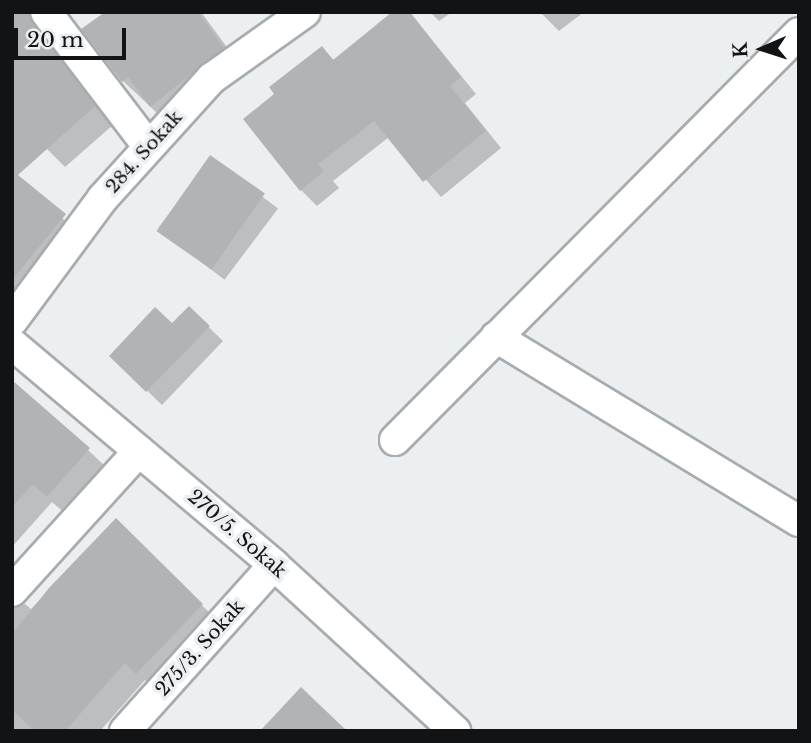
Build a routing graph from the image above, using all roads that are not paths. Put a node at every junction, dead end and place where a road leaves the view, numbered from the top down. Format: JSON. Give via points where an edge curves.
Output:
{"nodes":[{"id":1,"x":47,"y":12,"type":"edge"},
{"id":2,"x":304,"y":12,"type":"edge"},
{"id":3,"x":798,"y":35,"type":"edge"},
{"id":4,"x":148,"y":146,"type":"junction"},
{"id":5,"x":12,"y":321,"type":"edge"},
{"id":6,"x":496,"y":337,"type":"junction"},
{"id":7,"x":12,"y":344,"type":"edge"},
{"id":8,"x":395,"y":440,"type":"dead end"},
{"id":9,"x":139,"y":451,"type":"junction"},
{"id":10,"x":799,"y":521,"type":"edge"},
{"id":11,"x":274,"y":565,"type":"junction"},
{"id":12,"x":12,"y":591,"type":"edge"},
{"id":13,"x":125,"y":731,"type":"edge"},
{"id":14,"x":455,"y":731,"type":"edge"}],
"edges":[{"from":1,"to":4,"type":"street"},
{"from":2,"to":4,"type":"street","name":"284. Sokak","via":[[212,78]]},
{"from":3,"to":6,"type":"street"},
{"from":4,"to":5,"type":"street","name":"284. Sokak"},
{"from":6,"to":8,"type":"street"},
{"from":6,"to":10,"type":"street"},
{"from":7,"to":9,"type":"street","name":"270/5. Sokak"},
{"from":9,"to":11,"type":"street","name":"270/5. Sokak"},
{"from":9,"to":12,"type":"street"},
{"from":11,"to":13,"type":"street","name":"275/3. Sokak"},
{"from":11,"to":14,"type":"street","name":"270/5. Sokak"}]}
